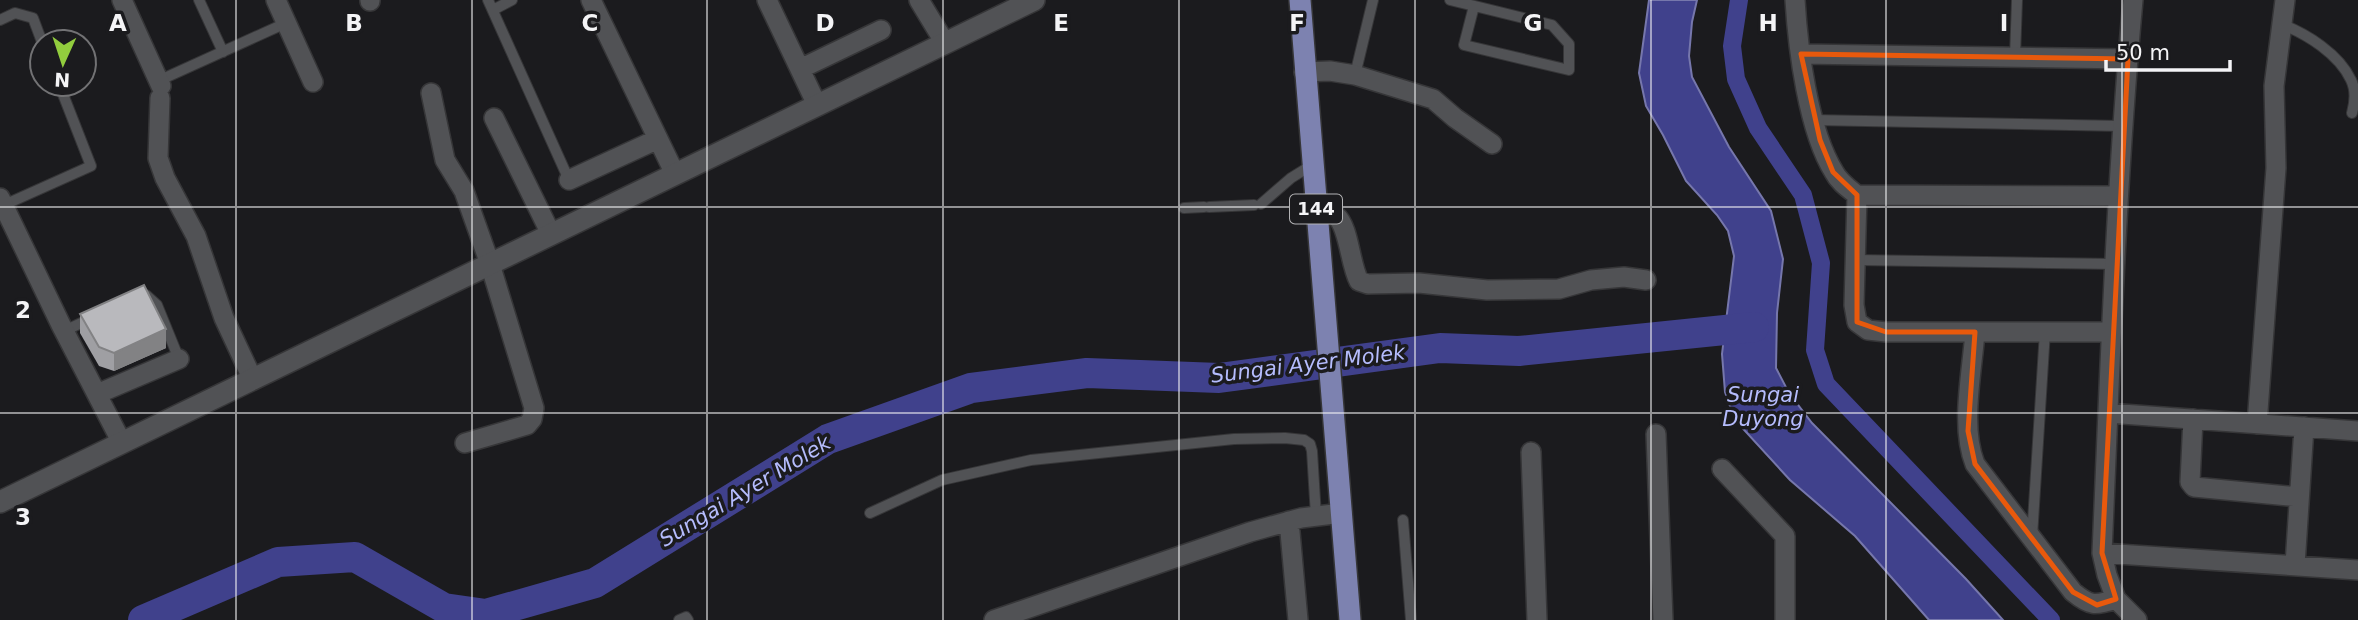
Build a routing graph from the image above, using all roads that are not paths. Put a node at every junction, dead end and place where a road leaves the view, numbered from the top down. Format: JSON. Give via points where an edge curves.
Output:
{"nodes":[{"id":1,"x":122,"y":0,"type":"edge"},
{"id":2,"x":199,"y":0,"type":"edge"},
{"id":3,"x":276,"y":0,"type":"edge"},
{"id":4,"x":488,"y":0,"type":"edge"},
{"id":5,"x":512,"y":0,"type":"edge"},
{"id":6,"x":591,"y":0,"type":"edge"},
{"id":7,"x":919,"y":0,"type":"edge"},
{"id":8,"x":1032,"y":0,"type":"edge"},
{"id":9,"x":1301,"y":0,"type":"edge"},
{"id":10,"x":1373,"y":0,"type":"edge"},
{"id":11,"x":1450,"y":0,"type":"edge"},
{"id":12,"x":1795,"y":0,"type":"edge"},
{"id":13,"x":2017,"y":0,"type":"edge"},
{"id":14,"x":2133,"y":0,"type":"edge"},
{"id":15,"x":2286,"y":0,"type":"edge"},
{"id":16,"x":772,"y":2,"type":"edge"},
{"id":17,"x":1474,"y":6,"type":"junction"},
{"id":18,"x":493,"y":10,"type":"junction"},
{"id":19,"x":0,"y":20,"type":"edge"},
{"id":20,"x":286,"y":23,"type":"junction"},
{"id":21,"x":2281,"y":24,"type":"junction"},
{"id":22,"x":37,"y":28,"type":"edge"},
{"id":23,"x":881,"y":30,"type":"dead end"},
{"id":24,"x":945,"y":43,"type":"junction"},
{"id":25,"x":223,"y":52,"type":"junction"},
{"id":26,"x":1801,"y":54,"type":"junction"},
{"id":27,"x":2015,"y":57,"type":"junction"},
{"id":28,"x":2127,"y":59,"type":"junction"},
{"id":29,"x":800,"y":69,"type":"junction"},
{"id":30,"x":1304,"y":72,"type":"junction"},
{"id":31,"x":1355,"y":75,"type":"junction"},
{"id":32,"x":313,"y":82,"type":"dead end"},
{"id":33,"x":160,"y":88,"type":"junction"},
{"id":34,"x":431,"y":93,"type":"dead end"},
{"id":35,"x":64,"y":98,"type":"edge"},
{"id":36,"x":817,"y":105,"type":"junction"},
{"id":37,"x":2353,"y":113,"type":"dead end"},
{"id":38,"x":494,"y":118,"type":"dead end"},
{"id":39,"x":1813,"y":120,"type":"junction"},
{"id":40,"x":2122,"y":126,"type":"junction"},
{"id":41,"x":658,"y":139,"type":"junction"},
{"id":42,"x":1492,"y":144,"type":"dead end"},
{"id":43,"x":1312,"y":165,"type":"junction"},
{"id":44,"x":675,"y":174,"type":"junction"},
{"id":45,"x":569,"y":180,"type":"joint"},
{"id":46,"x":1857,"y":195,"type":"junction"},
{"id":47,"x":2118,"y":196,"type":"junction"},
{"id":48,"x":2,"y":202,"type":"edge"},
{"id":49,"x":1316,"y":206,"type":"junction"},
{"id":50,"x":1184,"y":208,"type":"dead end"},
{"id":51,"x":551,"y":234,"type":"junction"},
{"id":52,"x":1856,"y":260,"type":"junction"},
{"id":53,"x":490,"y":264,"type":"junction"},
{"id":54,"x":2115,"y":264,"type":"junction"},
{"id":55,"x":1647,"y":280,"type":"dead end"},
{"id":56,"x":134,"y":300,"type":"edge"},
{"id":57,"x":99,"y":315,"type":"edge"},
{"id":58,"x":64,"y":331,"type":"junction"},
{"id":59,"x":2045,"y":331,"type":"junction"},
{"id":60,"x":1975,"y":332,"type":"junction"},
{"id":61,"x":2110,"y":332,"type":"junction"},
{"id":62,"x":178,"y":359,"type":"joint"},
{"id":63,"x":253,"y":380,"type":"junction"},
{"id":64,"x":97,"y":394,"type":"junction"},
{"id":65,"x":2108,"y":413,"type":"junction"},
{"id":66,"x":2193,"y":419,"type":"junction"},
{"id":67,"x":2257,"y":424,"type":"junction"},
{"id":68,"x":2358,"y":425,"type":"edge"},
{"id":69,"x":2304,"y":427,"type":"junction"},
{"id":70,"x":1656,"y":434,"type":"dead end"},
{"id":71,"x":122,"y":443,"type":"junction"},
{"id":72,"x":465,"y":443,"type":"dead end"},
{"id":73,"x":1531,"y":452,"type":"dead end"},
{"id":74,"x":1722,"y":469,"type":"dead end"},
{"id":75,"x":2300,"y":497,"type":"junction"},
{"id":76,"x":0,"y":502,"type":"edge"},
{"id":77,"x":870,"y":513,"type":"dead end"},
{"id":78,"x":1342,"y":513,"type":"junction"},
{"id":79,"x":1316,"y":516,"type":"junction"},
{"id":80,"x":1403,"y":520,"type":"dead end"},
{"id":81,"x":1289,"y":521,"type":"junction"},
{"id":82,"x":2032,"y":540,"type":"junction"},
{"id":83,"x":2102,"y":553,"type":"junction"},
{"id":84,"x":2295,"y":565,"type":"junction"},
{"id":85,"x":2358,"y":570,"type":"edge"},
{"id":86,"x":2116,"y":599,"type":"junction"},
{"id":87,"x":679,"y":620,"type":"edge"},
{"id":88,"x":688,"y":620,"type":"edge"},
{"id":89,"x":994,"y":620,"type":"edge"},
{"id":90,"x":1298,"y":620,"type":"edge"},
{"id":91,"x":1350,"y":620,"type":"edge"},
{"id":92,"x":1412,"y":620,"type":"edge"},
{"id":93,"x":1537,"y":620,"type":"edge"},
{"id":94,"x":1663,"y":620,"type":"edge"},
{"id":95,"x":1784,"y":620,"type":"edge"},
{"id":96,"x":2137,"y":620,"type":"edge"}],
"edges":[{"from":1,"to":33,"type":"street"},
{"from":2,"to":25,"type":"lane"},
{"from":3,"to":20,"type":"street"},
{"from":4,"to":18,"type":"lane"},
{"from":5,"to":18,"type":"lane"},
{"from":6,"to":41,"type":"street"},
{"from":7,"to":24,"type":"street"},
{"from":8,"to":24,"type":"main road"},
{"from":9,"to":30,"type":"main road","number":"144"},
{"from":10,"to":31,"type":"lane"},
{"from":11,"to":17,"type":"lane"},
{"from":12,"to":26,"type":"street"},
{"from":13,"to":27,"type":"lane"},
{"from":14,"to":28,"type":"street"},
{"from":15,"to":21,"type":"street"},
{"from":16,"to":29,"type":"street"},
{"from":17,"to":17,"type":"lane","via":[[1464,45],[1569,70],[1569,44],[1552,25]]},
{"from":18,"to":45,"type":"lane"},
{"from":19,"to":22,"type":"lane","via":[[15,13],[33,18]]},
{"from":20,"to":25,"type":"lane"},
{"from":20,"to":32,"type":"street"},
{"from":21,"to":37,"type":"lane","via":[[2297,30],[2343,67],[2352,81]]},
{"from":21,"to":67,"type":"street","via":[[2274,86],[2276,168]]},
{"from":23,"to":29,"type":"street"},
{"from":24,"to":36,"type":"main road"},
{"from":25,"to":33,"type":"lane"},
{"from":26,"to":27,"type":"street"},
{"from":26,"to":39,"type":"street"},
{"from":27,"to":28,"type":"street"},
{"from":28,"to":40,"type":"street"},
{"from":29,"to":36,"type":"street"},
{"from":30,"to":31,"type":"street"},
{"from":30,"to":43,"type":"main road","number":"144"},
{"from":31,"to":42,"type":"street","via":[[1433,99]]},
{"from":33,"to":63,"type":"street","via":[[158,158],[164,177],[196,236],[224,318]]},
{"from":34,"to":53,"type":"street","via":[[444,160],[464,191]]},
{"from":35,"to":48,"type":"lane","via":[[91,166]]},
{"from":36,"to":44,"type":"main road"},
{"from":38,"to":51,"type":"street"},
{"from":39,"to":40,"type":"lane"},
{"from":39,"to":46,"type":"street","via":[[1833,172]]},
{"from":40,"to":47,"type":"street"},
{"from":41,"to":44,"type":"street"},
{"from":41,"to":45,"type":"street"},
{"from":43,"to":49,"type":"main road","number":"144"},
{"from":43,"to":50,"type":"lane","via":[[1258,204]]},
{"from":44,"to":51,"type":"main road"},
{"from":46,"to":47,"type":"street"},
{"from":46,"to":52,"type":"street"},
{"from":47,"to":54,"type":"street"},
{"from":48,"to":58,"type":"street"},
{"from":49,"to":55,"type":"street","via":[[1339,218],[1353,270],[1359,281],[1368,284],[1559,289],[1591,280]]},
{"from":49,"to":78,"type":"main road","number":"144"},
{"from":51,"to":53,"type":"main road"},
{"from":52,"to":54,"type":"lane"},
{"from":52,"to":60,"type":"street","via":[[1854,305],[1857,322],[1868,330]]},
{"from":53,"to":63,"type":"main road"},
{"from":53,"to":72,"type":"street","via":[[534,408],[527,425]]},
{"from":54,"to":61,"type":"street"},
{"from":56,"to":62,"type":"lane","via":[[146,295],[157,305]]},
{"from":57,"to":58,"type":"lane"},
{"from":58,"to":64,"type":"street"},
{"from":59,"to":60,"type":"street"},
{"from":59,"to":61,"type":"street"},
{"from":59,"to":82,"type":"lane"},
{"from":60,"to":82,"type":"street","via":[[1970,450],[1975,464]]},
{"from":61,"to":65,"type":"street"},
{"from":62,"to":64,"type":"street"},
{"from":63,"to":71,"type":"main road"},
{"from":64,"to":71,"type":"street"},
{"from":65,"to":66,"type":"street"},
{"from":65,"to":83,"type":"street"},
{"from":66,"to":67,"type":"street"},
{"from":66,"to":75,"type":"street","via":[[2190,482],[2194,487]]},
{"from":67,"to":69,"type":"street"},
{"from":68,"to":69,"type":"street"},
{"from":69,"to":75,"type":"street"},
{"from":70,"to":94,"type":"street"},
{"from":71,"to":76,"type":"main road"},
{"from":73,"to":93,"type":"street"},
{"from":74,"to":95,"type":"street","via":[[1785,536]]},
{"from":75,"to":84,"type":"street"},
{"from":77,"to":79,"type":"lane","via":[[942,480],[1031,460],[1234,439],[1300,439],[1310,444],[1312,452]]},
{"from":78,"to":79,"type":"street"},
{"from":78,"to":91,"type":"main road","number":"144"},
{"from":79,"to":81,"type":"street"},
{"from":80,"to":92,"type":"lane"},
{"from":81,"to":89,"type":"street"},
{"from":81,"to":90,"type":"street"},
{"from":82,"to":86,"type":"street","via":[[2084,601],[2097,605]]},
{"from":83,"to":84,"type":"street"},
{"from":83,"to":86,"type":"street"},
{"from":84,"to":85,"type":"street"},
{"from":86,"to":96,"type":"street"},
{"from":87,"to":88,"type":"lane"}]}
